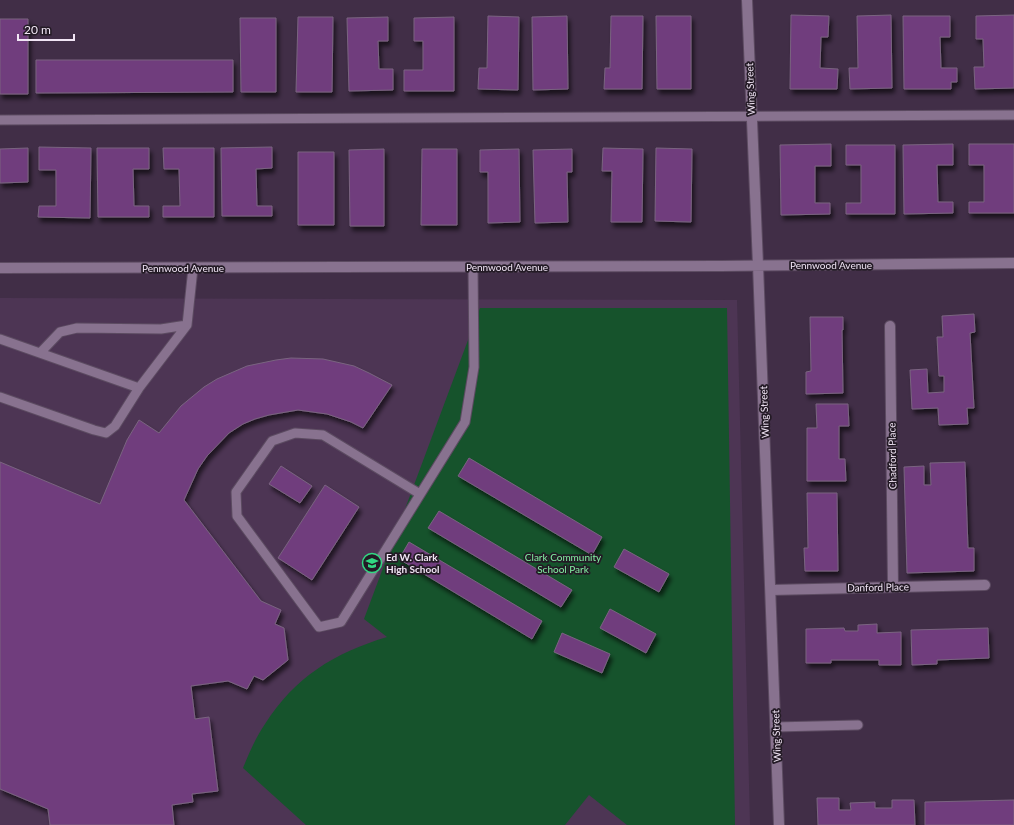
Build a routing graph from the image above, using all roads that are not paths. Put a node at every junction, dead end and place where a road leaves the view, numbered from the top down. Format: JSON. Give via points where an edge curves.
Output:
{"nodes":[{"id":1,"x":747,"y":0,"type":"edge"},
{"id":2,"x":1014,"y":115,"type":"edge"},
{"id":3,"x":752,"y":116,"type":"junction"},
{"id":4,"x":0,"y":120,"type":"edge"},
{"id":5,"x":1014,"y":263,"type":"edge"},
{"id":6,"x":758,"y":265,"type":"junction"},
{"id":7,"x":473,"y":267,"type":"junction"},
{"id":8,"x":0,"y":268,"type":"edge"},
{"id":9,"x":193,"y":268,"type":"junction"},
{"id":10,"x":187,"y":325,"type":"junction"},
{"id":11,"x":890,"y":326,"type":"dead end"},
{"id":12,"x":0,"y":339,"type":"edge"},
{"id":13,"x":40,"y":353,"type":"junction"},
{"id":14,"x":139,"y":388,"type":"junction"},
{"id":15,"x":0,"y":397,"type":"edge"},
{"id":16,"x":420,"y":494,"type":"junction"},
{"id":17,"x":985,"y":584,"type":"dead end"},
{"id":18,"x":893,"y":587,"type":"junction"},
{"id":19,"x":771,"y":590,"type":"junction"},
{"id":20,"x":858,"y":725,"type":"dead end"},
{"id":21,"x":775,"y":727,"type":"junction"},
{"id":22,"x":779,"y":825,"type":"edge"}],
"edges":[{"from":1,"to":3,"type":"street","name":"Wing Street"},
{"from":2,"to":3,"type":"lane"},
{"from":3,"to":4,"type":"lane"},
{"from":3,"to":6,"type":"street","name":"Wing Street"},
{"from":5,"to":6,"type":"street","name":"Pennwood Avenue"},
{"from":6,"to":7,"type":"street","name":"Pennwood Avenue"},
{"from":6,"to":19,"type":"street","name":"Wing Street"},
{"from":7,"to":9,"type":"street","name":"Pennwood Avenue"},
{"from":7,"to":16,"type":"lane","via":[[474,367],[465,422]]},
{"from":8,"to":9,"type":"street","name":"Pennwood Avenue"},
{"from":9,"to":10,"type":"lane"},
{"from":10,"to":13,"type":"lane","via":[[161,329],[77,328],[60,332]]},
{"from":10,"to":14,"type":"lane"},
{"from":11,"to":18,"type":"street","name":"Chadford Place"},
{"from":12,"to":13,"type":"lane"},
{"from":13,"to":14,"type":"lane"},
{"from":14,"to":15,"type":"lane","via":[[115,426],[106,433]]},
{"from":16,"to":16,"type":"lane","via":[[341,622],[318,627],[237,516],[236,492],[272,441],[295,433],[323,435]]},
{"from":17,"to":18,"type":"street","name":"Danford Place"},
{"from":18,"to":19,"type":"street","name":"Danford Place"},
{"from":19,"to":21,"type":"street","name":"Wing Street"},
{"from":20,"to":21,"type":"lane"},
{"from":21,"to":22,"type":"street","name":"Wing Street"}]}
